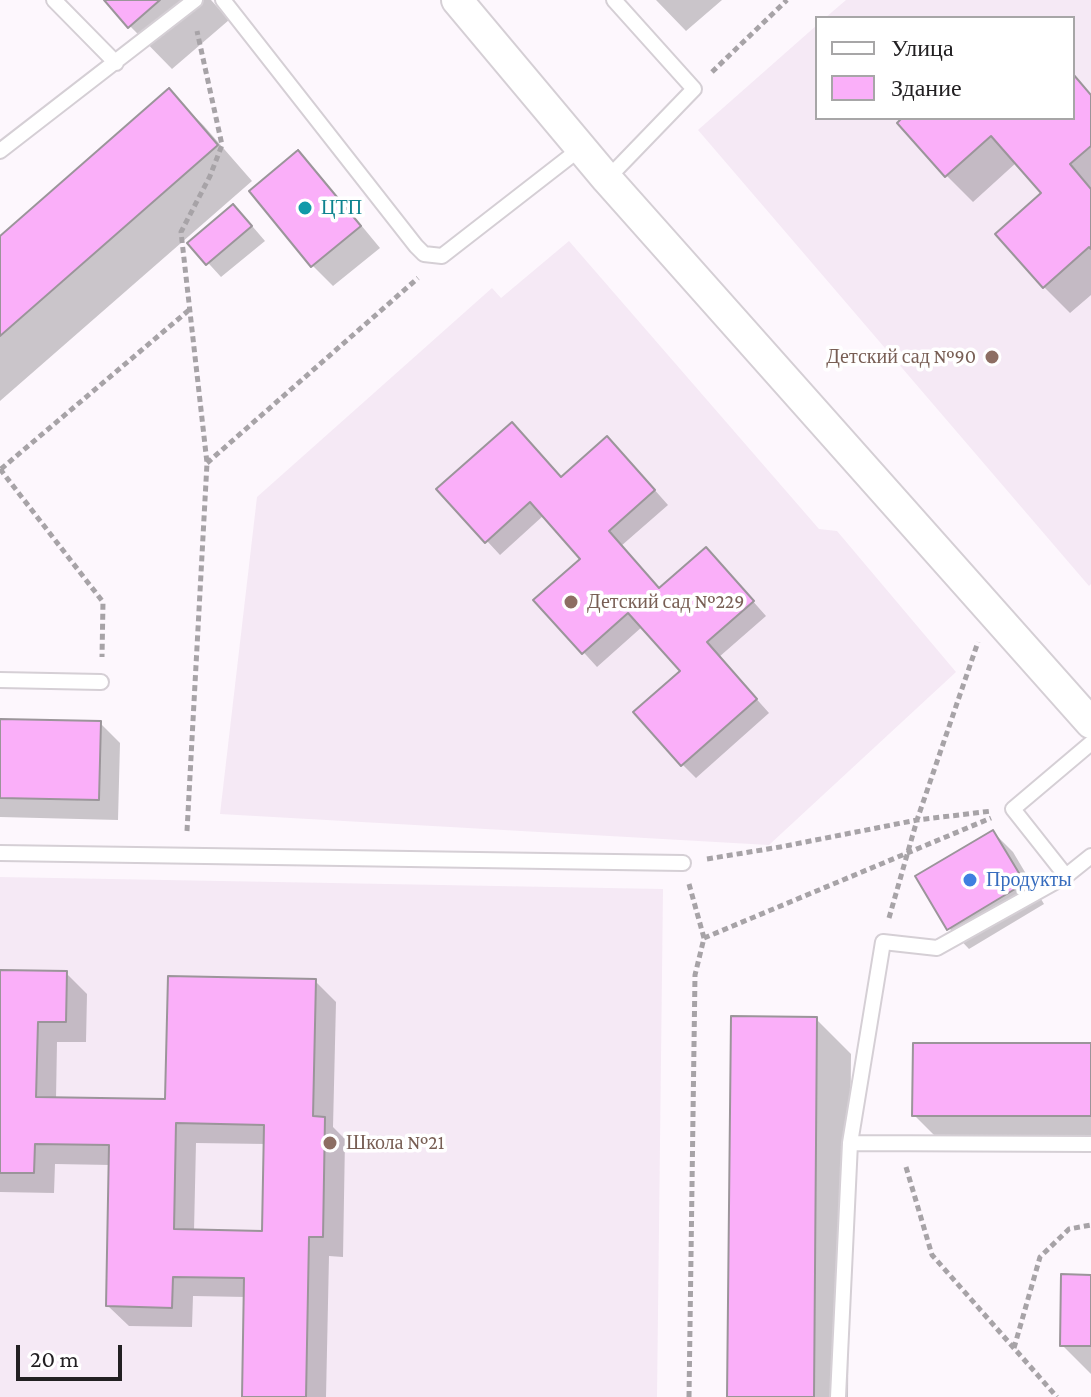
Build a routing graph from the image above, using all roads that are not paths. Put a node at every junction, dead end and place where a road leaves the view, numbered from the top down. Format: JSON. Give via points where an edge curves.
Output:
{"nodes":[{"id":1,"x":54,"y":0,"type":"edge"},
{"id":2,"x":223,"y":0,"type":"edge"},
{"id":3,"x":614,"y":0,"type":"edge"},
{"id":4,"x":193,"y":2,"type":"edge"},
{"id":5,"x":468,"y":7,"type":"edge"},
{"id":6,"x":116,"y":63,"type":"junction"},
{"id":7,"x":581,"y":148,"type":"junction"},
{"id":8,"x":0,"y":151,"type":"edge"},
{"id":9,"x":607,"y":179,"type":"junction"},
{"id":10,"x":0,"y":680,"type":"edge"},
{"id":11,"x":101,"y":682,"type":"road end"},
{"id":12,"x":1091,"y":723,"type":"edge"},
{"id":13,"x":1091,"y":743,"type":"edge"},
{"id":14,"x":0,"y":853,"type":"edge"},
{"id":15,"x":1091,"y":856,"type":"edge"},
{"id":16,"x":683,"y":863,"type":"road end"},
{"id":17,"x":1066,"y":876,"type":"junction"},
{"id":18,"x":850,"y":1143,"type":"junction"},
{"id":19,"x":1091,"y":1144,"type":"edge"},
{"id":20,"x":838,"y":1397,"type":"edge"}],
"edges":[{"from":1,"to":6,"type":"lane"},
{"from":2,"to":7,"type":"lane","via":[[424,254],[442,256]]},
{"from":3,"to":9,"type":"lane","via":[[694,89]]},
{"from":4,"to":6,"type":"lane"},
{"from":5,"to":7,"type":"street"},
{"from":6,"to":8,"type":"lane"},
{"from":7,"to":9,"type":"street"},
{"from":9,"to":12,"type":"street"},
{"from":10,"to":11,"type":"lane"},
{"from":13,"to":17,"type":"lane","via":[[1013,809]]},
{"from":14,"to":16,"type":"lane"},
{"from":15,"to":17,"type":"lane"},
{"from":17,"to":18,"type":"lane","via":[[937,948],[883,942]]},
{"from":18,"to":19,"type":"lane"},
{"from":18,"to":20,"type":"lane"}]}
